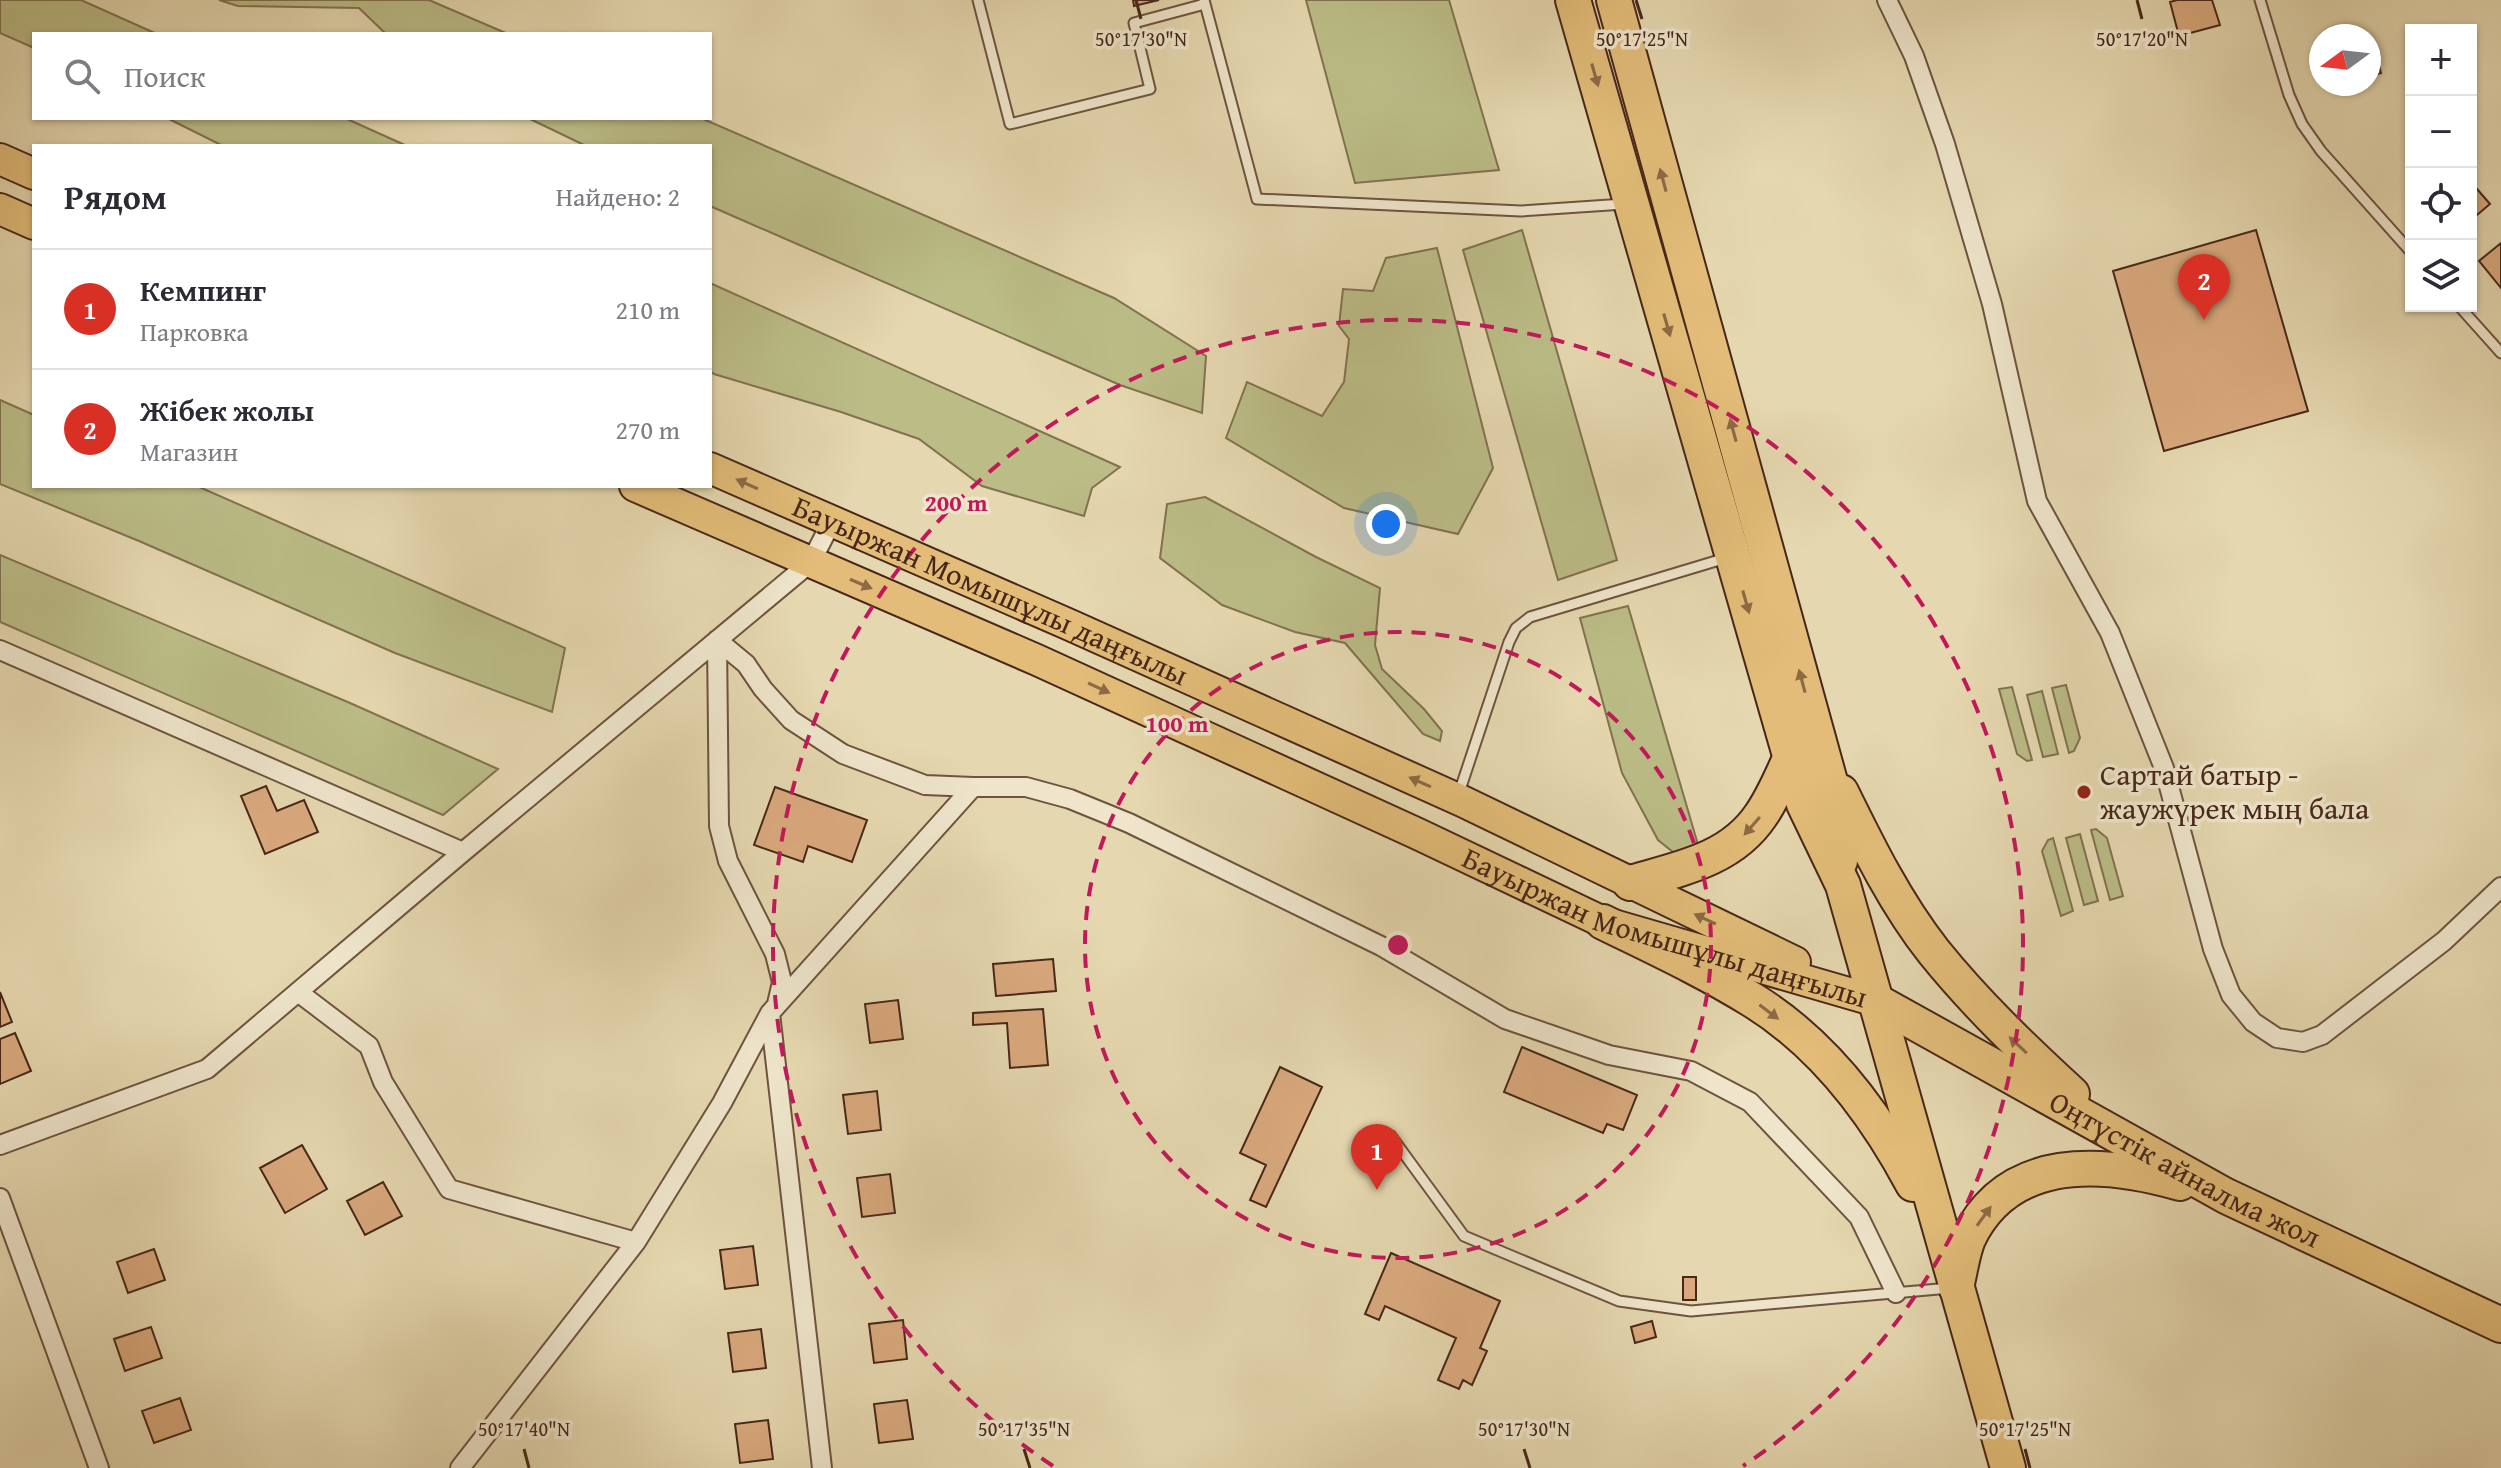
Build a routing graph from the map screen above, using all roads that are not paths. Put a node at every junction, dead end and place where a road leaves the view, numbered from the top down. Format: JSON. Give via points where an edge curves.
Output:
{"nodes":[{"id":1,"x":978,"y":0,"type":"edge"},
{"id":2,"x":1887,"y":0,"type":"edge"},
{"id":3,"x":2260,"y":0,"type":"edge"},
{"id":4,"x":1204,"y":2,"type":"edge"},
{"id":5,"x":1599,"y":3,"type":"edge"},
{"id":6,"x":0,"y":159,"type":"edge"},
{"id":7,"x":32,"y":173,"type":"edge"},
{"id":8,"x":1632,"y":204,"type":"junction"},
{"id":9,"x":0,"y":209,"type":"edge"},
{"id":10,"x":32,"y":223,"type":"edge"},
{"id":11,"x":2405,"y":245,"type":"edge"},
{"id":12,"x":2464,"y":312,"type":"edge"},
{"id":13,"x":2501,"y":353,"type":"edge"},
{"id":14,"x":712,"y":469,"type":"edge"},
{"id":15,"x":640,"y":488,"type":"edge"},
{"id":16,"x":832,"y":521,"type":"junction"},
{"id":17,"x":1733,"y":556,"type":"junction"},
{"id":18,"x":811,"y":562,"type":"junction"},
{"id":19,"x":717,"y":640,"type":"junction"},
{"id":20,"x":0,"y":650,"type":"edge"},
{"id":21,"x":1807,"y":758,"type":"junction"},
{"id":22,"x":973,"y":787,"type":"junction"},
{"id":23,"x":1457,"y":799,"type":"junction"},
{"id":24,"x":463,"y":852,"type":"junction"},
{"id":25,"x":1630,"y":883,"type":"junction"},
{"id":26,"x":2501,"y":887,"type":"edge"},
{"id":27,"x":1603,"y":922,"type":"junction"},
{"id":28,"x":298,"y":992,"type":"junction"},
{"id":29,"x":1876,"y":1001,"type":"junction"},
{"id":30,"x":773,"y":1009,"type":"junction"},
{"id":31,"x":2117,"y":1135,"type":"junction"},
{"id":32,"x":1391,"y":1136,"type":"dead end"},
{"id":33,"x":0,"y":1145,"type":"edge"},
{"id":34,"x":2226,"y":1196,"type":"junction"},
{"id":35,"x":0,"y":1198,"type":"edge"},
{"id":36,"x":636,"y":1242,"type":"junction"},
{"id":37,"x":1956,"y":1288,"type":"junction"},
{"id":38,"x":1896,"y":1293,"type":"junction"},
{"id":39,"x":2501,"y":1325,"type":"edge"},
{"id":40,"x":99,"y":1468,"type":"edge"},
{"id":41,"x":460,"y":1468,"type":"edge"},
{"id":42,"x":822,"y":1468,"type":"edge"},
{"id":43,"x":2008,"y":1468,"type":"edge"}],
"edges":[{"from":1,"to":4,"type":"lane","via":[[1010,124],[1150,89],[1134,23]]},
{"from":2,"to":26,"type":"street","via":[[1914,56],[1949,159],[1992,304],[2037,501],[2110,633],[2164,768],[2213,949],[2231,995],[2253,1022],[2277,1038],[2303,1042],[2322,1035],[2444,941]]},
{"from":3,"to":11,"type":"lane","via":[[2302,124]]},
{"from":4,"to":8,"type":"lane","via":[[1257,199],[1521,211]]},
{"from":5,"to":8,"type":"highway","one_way":true},
{"from":21,"to":5,"type":"highway","one_way":true},
{"from":6,"to":7,"type":"main road"},
{"from":8,"to":17,"type":"highway","one_way":true},
{"from":9,"to":10,"type":"main road"},
{"from":12,"to":13,"type":"lane"},
{"from":16,"to":14,"type":"main road","name":"Бауыржан Момышұлы даңғылы","one_way":true},
{"from":15,"to":18,"type":"main road","name":"Бауыржан Момышұлы даңғылы"},
{"from":16,"to":18,"type":"street"},
{"from":23,"to":16,"type":"main road","name":"Бауыржан Момышұлы даңғылы","one_way":true},
{"from":17,"to":21,"type":"highway","one_way":true},
{"from":17,"to":23,"type":"lane","via":[[1530,617],[1516,628]]},
{"from":18,"to":19,"type":"street"},
{"from":18,"to":27,"type":"main road","name":"Бауыржан Момышұлы даңғылы","one_way":true},
{"from":19,"to":22,"type":"street","via":[[746,664],[791,720],[843,754],[925,785]]},
{"from":19,"to":24,"type":"street"},
{"from":19,"to":30,"type":"street","via":[[719,826],[728,861],[775,954],[782,982]]},
{"from":20,"to":24,"type":"street"},
{"from":21,"to":25,"type":"highway","one_way":true,"via":[[1724,852]]},
{"from":21,"to":29,"type":"highway","via":[[1834,796],[1843,885]]},
{"from":31,"to":21,"type":"highway","one_way":true,"via":[[2012,1040],[1932,950]]},
{"from":22,"to":30,"type":"street"},
{"from":22,"to":38,"type":"street","via":[[1026,787],[1070,799],[1381,946],[1505,1019],[1609,1055],[1691,1071],[1750,1102],[1859,1217]]},
{"from":23,"to":25,"type":"main road","name":"Бауыржан Момышұлы даңғылы"},
{"from":24,"to":28,"type":"street"},
{"from":29,"to":25,"type":"main road","name":"Бауыржан Момышұлы даңғылы","one_way":true},
{"from":27,"to":29,"type":"main road","name":"Бауыржан Момышұлы даңғылы"},
{"from":27,"to":37,"type":"highway","one_way":true,"via":[[1756,1002],[1819,1053],[1892,1146],[1921,1199]]},
{"from":28,"to":33,"type":"street","via":[[207,1069]]},
{"from":28,"to":36,"type":"street","via":[[369,1046],[383,1082],[449,1189]]},
{"from":29,"to":31,"type":"highway","name":"Оңтүстік айналма жол"},
{"from":29,"to":37,"type":"highway"},
{"from":30,"to":36,"type":"street"},
{"from":30,"to":42,"type":"street"},
{"from":31,"to":34,"type":"highway","name":"Оңтүстік айналма жол"},
{"from":32,"to":38,"type":"lane","via":[[1464,1236],[1619,1301],[1691,1311]]},
{"from":37,"to":34,"type":"highway","one_way":true,"via":[[1968,1240],[1985,1213],[2007,1189],[2036,1175],[2115,1168]]},
{"from":34,"to":39,"type":"highway","name":"Оңтүстік айналма жол"},
{"from":35,"to":40,"type":"street"},
{"from":36,"to":41,"type":"street"},
{"from":37,"to":38,"type":"lane"},
{"from":37,"to":43,"type":"highway"}]}
